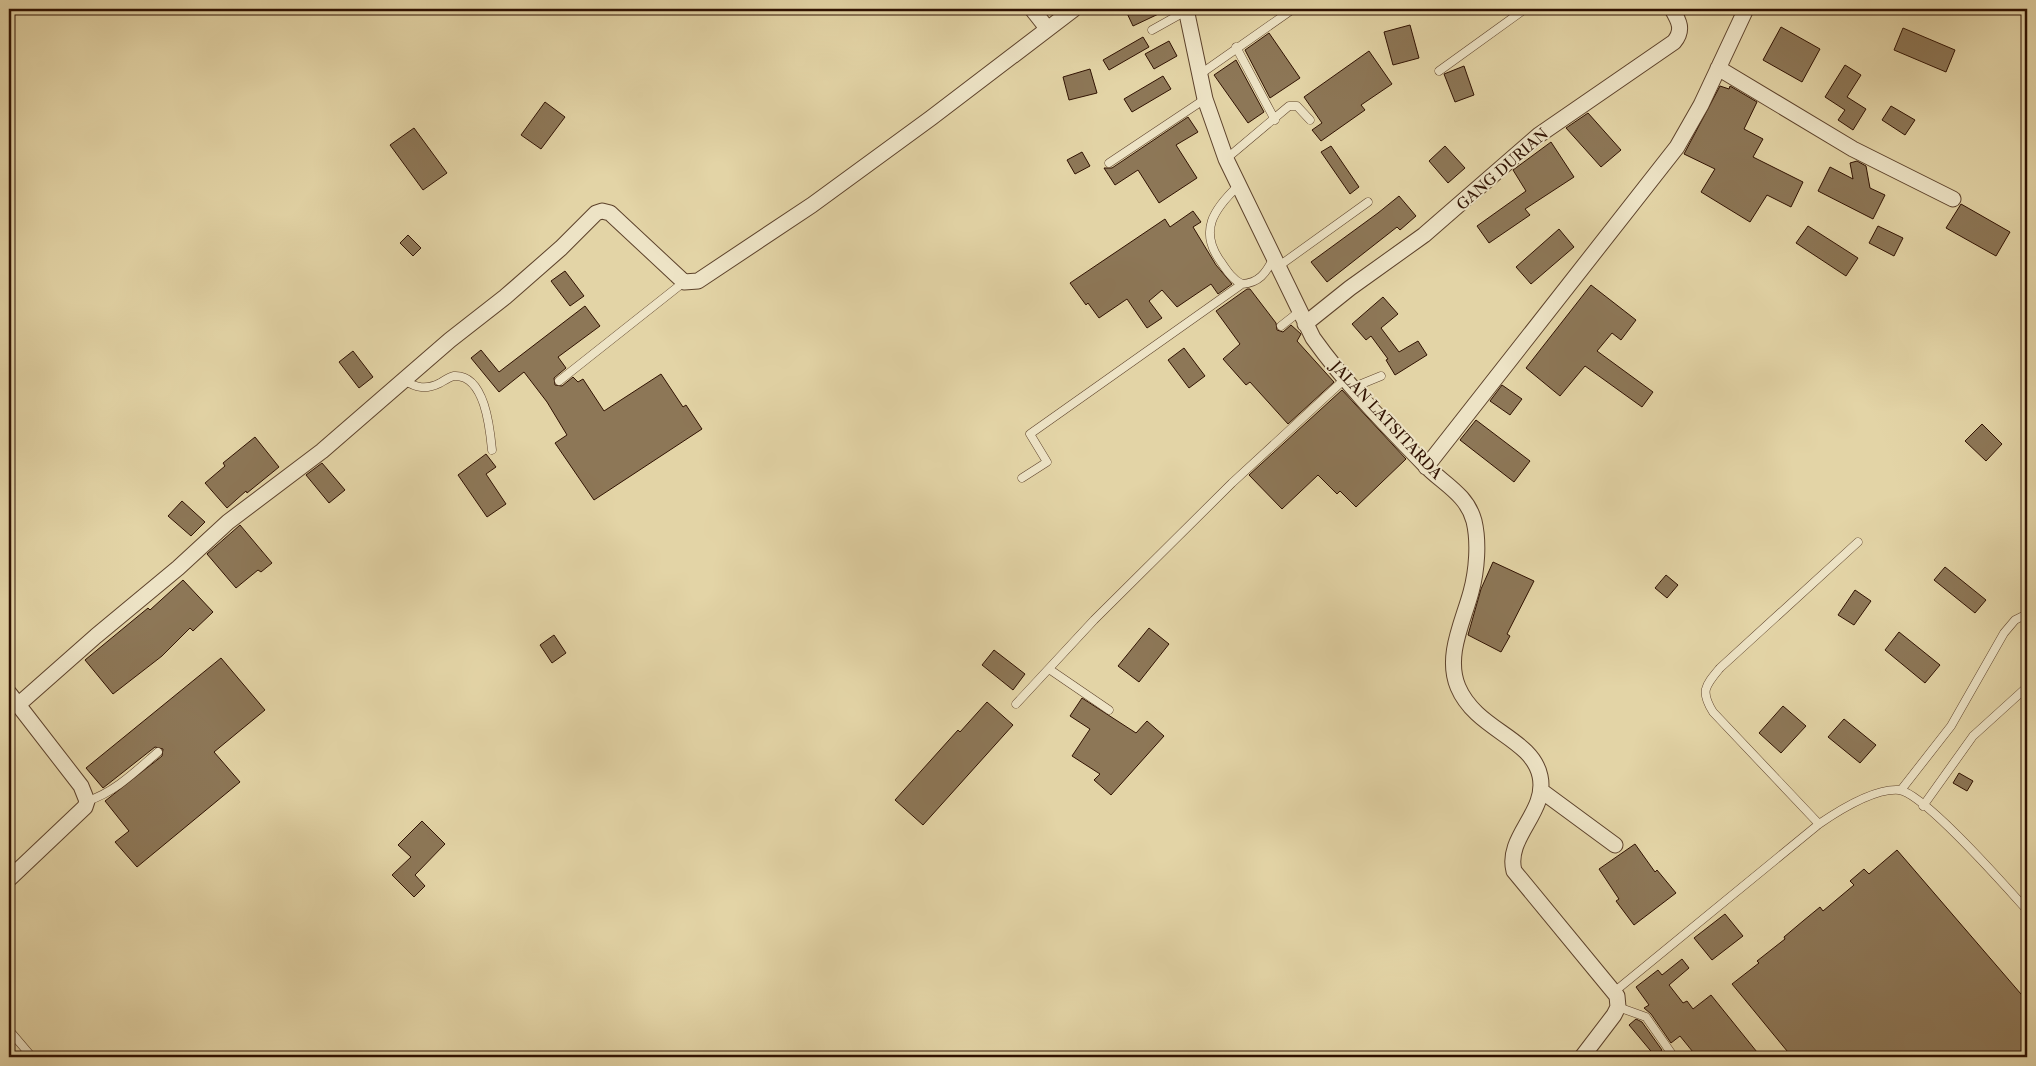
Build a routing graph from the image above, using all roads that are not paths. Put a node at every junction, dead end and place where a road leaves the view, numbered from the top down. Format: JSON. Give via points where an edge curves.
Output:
{"nodes":[{"id":1,"x":1032,"y":9,"type":"edge"},
{"id":2,"x":1074,"y":9,"type":"edge"},
{"id":3,"x":1293,"y":9,"type":"edge"},
{"id":4,"x":1525,"y":9,"type":"edge"},
{"id":5,"x":1672,"y":9,"type":"edge"},
{"id":6,"x":1746,"y":9,"type":"edge"},
{"id":7,"x":1186,"y":10,"type":"edge"},
{"id":8,"x":1048,"y":28,"type":"junction"},
{"id":9,"x":1152,"y":30,"type":"dead end"},
{"id":10,"x":1236,"y":47,"type":"junction"},
{"id":11,"x":1718,"y":68,"type":"junction"},
{"id":12,"x":1439,"y":71,"type":"dead end"},
{"id":13,"x":1199,"y":75,"type":"junction"},
{"id":14,"x":1205,"y":99,"type":"junction"},
{"id":15,"x":1275,"y":120,"type":"junction"},
{"id":16,"x":1310,"y":120,"type":"dead end"},
{"id":17,"x":1226,"y":160,"type":"junction"},
{"id":18,"x":1109,"y":163,"type":"dead end"},
{"id":19,"x":1238,"y":186,"type":"junction"},
{"id":20,"x":1953,"y":199,"type":"dead end"},
{"id":21,"x":1368,"y":202,"type":"dead end"},
{"id":22,"x":1276,"y":262,"type":"junction"},
{"id":23,"x":684,"y":282,"type":"junction"},
{"id":24,"x":1242,"y":284,"type":"junction"},
{"id":25,"x":1302,"y":318,"type":"junction"},
{"id":26,"x":1281,"y":326,"type":"dead end"},
{"id":27,"x":1381,"y":376,"type":"dead end"},
{"id":28,"x":404,"y":380,"type":"junction"},
{"id":29,"x":559,"y":381,"type":"dead end"},
{"id":30,"x":1350,"y":383,"type":"junction"},
{"id":31,"x":492,"y":450,"type":"dead end"},
{"id":32,"x":1426,"y":467,"type":"junction"},
{"id":33,"x":1022,"y":478,"type":"dead end"},
{"id":34,"x":1858,"y":542,"type":"dead end"},
{"id":35,"x":2027,"y":614,"type":"edge"},
{"id":36,"x":1049,"y":669,"type":"junction"},
{"id":37,"x":2027,"y":687,"type":"edge"},
{"id":38,"x":14,"y":698,"type":"edge"},
{"id":39,"x":1016,"y":704,"type":"dead end"},
{"id":40,"x":1109,"y":710,"type":"dead end"},
{"id":41,"x":158,"y":752,"type":"dead end"},
{"id":42,"x":1901,"y":790,"type":"junction"},
{"id":43,"x":1543,"y":792,"type":"junction"},
{"id":44,"x":87,"y":801,"type":"junction"},
{"id":45,"x":1924,"y":806,"type":"junction"},
{"id":46,"x":1819,"y":824,"type":"junction"},
{"id":47,"x":1616,"y":845,"type":"dead end"},
{"id":48,"x":9,"y":879,"type":"edge"},
{"id":49,"x":2027,"y":910,"type":"edge"},
{"id":50,"x":1616,"y":1000,"type":"junction"},
{"id":51,"x":9,"y":1030,"type":"edge"},
{"id":52,"x":32,"y":1057,"type":"edge"},
{"id":53,"x":1582,"y":1057,"type":"edge"},
{"id":54,"x":1674,"y":1057,"type":"edge"}],
"edges":[{"from":1,"to":8,"type":"street"},
{"from":2,"to":8,"type":"street"},
{"from":3,"to":10,"type":"lane"},
{"from":4,"to":12,"type":"lane"},
{"from":5,"to":25,"type":"street","name":"GANG DURIAN","via":[[1680,23],[1674,42],[1539,134],[1424,235]]},
{"from":6,"to":11,"type":"street"},
{"from":7,"to":9,"type":"lane"},
{"from":7,"to":13,"type":"street","name":"JALAN LATSITARDA"},
{"from":8,"to":23,"type":"street","via":[[812,204],[702,279]]},
{"from":10,"to":13,"type":"lane"},
{"from":10,"to":15,"type":"lane"},
{"from":11,"to":20,"type":"street","via":[[1853,149]]},
{"from":11,"to":32,"type":"street","via":[[1677,147]]},
{"from":13,"to":14,"type":"street","name":"JALAN LATSITARDA"},
{"from":14,"to":17,"type":"street","name":"JALAN LATSITARDA"},
{"from":14,"to":18,"type":"lane"},
{"from":15,"to":16,"type":"lane","via":[[1292,105]]},
{"from":15,"to":17,"type":"lane"},
{"from":17,"to":19,"type":"street","name":"JALAN LATSITARDA"},
{"from":19,"to":22,"type":"street","name":"JALAN LATSITARDA"},
{"from":19,"to":24,"type":"lane","via":[[1217,210],[1209,234],[1214,253],[1233,278]]},
{"from":21,"to":22,"type":"lane"},
{"from":22,"to":24,"type":"lane","via":[[1259,278]]},
{"from":22,"to":25,"type":"street","name":"JALAN LATSITARDA"},
{"from":23,"to":28,"type":"street","via":[[610,213],[599,211],[540,267]]},
{"from":23,"to":29,"type":"lane"},
{"from":24,"to":33,"type":"lane","via":[[1030,434],[1048,462]]},
{"from":25,"to":26,"type":"lane"},
{"from":25,"to":30,"type":"street","name":"JALAN LATSITARDA","via":[[1324,353]]},
{"from":27,"to":30,"type":"lane"},
{"from":28,"to":31,"type":"lane","via":[[422,388],[451,376],[471,383],[485,406]]},
{"from":28,"to":38,"type":"street","via":[[322,451],[228,522],[96,636]]},
{"from":30,"to":32,"type":"street","name":"JALAN LATSITARDA"},
{"from":30,"to":36,"type":"lane","via":[[1232,482]]},
{"from":32,"to":43,"type":"street","name":"JALAN LATSITARDA","via":[[1463,498],[1474,520],[1474,578],[1454,652],[1458,687],[1474,712],[1532,757]]},
{"from":34,"to":46,"type":"lane","via":[[1720,668],[1705,690],[1705,698],[1713,712]]},
{"from":35,"to":42,"type":"lane","via":[[2015,620],[2004,633],[1951,726]]},
{"from":36,"to":39,"type":"lane"},
{"from":36,"to":40,"type":"lane"},
{"from":37,"to":45,"type":"lane","via":[[1978,730]]},
{"from":38,"to":44,"type":"street","via":[[82,786]]},
{"from":41,"to":44,"type":"lane","via":[[120,783]]},
{"from":42,"to":45,"type":"lane"},
{"from":42,"to":46,"type":"lane","via":[[1889,791],[1845,807]]},
{"from":43,"to":47,"type":"street"},
{"from":43,"to":50,"type":"street","via":[[1517,844],[1513,857],[1514,871]]},
{"from":44,"to":48,"type":"street","via":[[85,808]]},
{"from":45,"to":49,"type":"lane","via":[[1957,835]]},
{"from":46,"to":50,"type":"lane"},
{"from":50,"to":53,"type":"street","via":[[1611,1020]]},
{"from":50,"to":54,"type":"lane","via":[[1646,1018]]},
{"from":51,"to":52,"type":"lane"}]}
